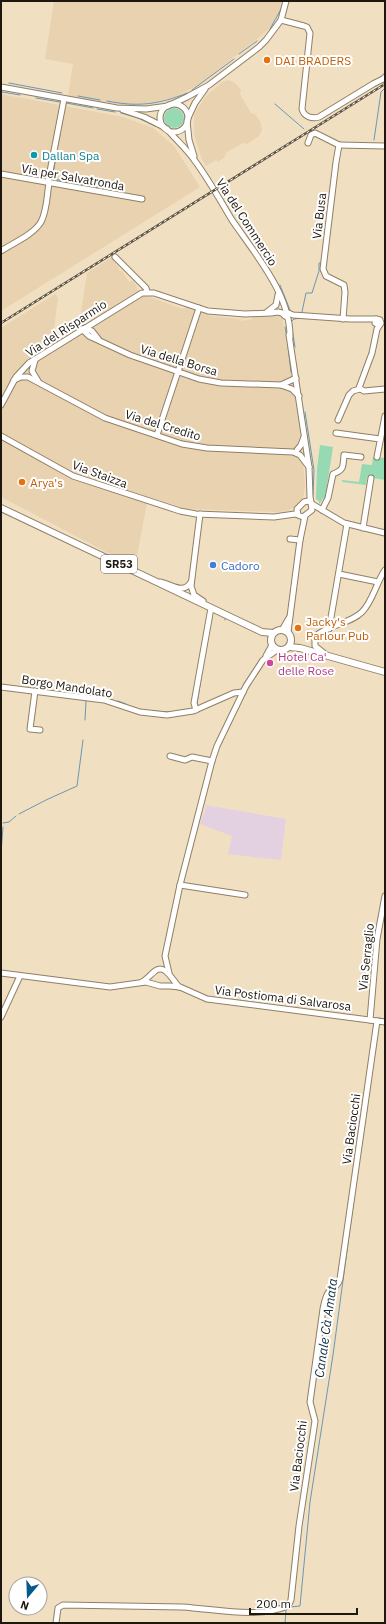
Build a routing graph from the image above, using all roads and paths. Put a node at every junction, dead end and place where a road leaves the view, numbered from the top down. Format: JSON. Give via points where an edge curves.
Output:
{"nodes":[{"id":1,"x":286,"y":1,"type":"edge"},
{"id":2,"x":281,"y":20,"type":"junction"},
{"id":3,"x":385,"y":77,"type":"edge"},
{"id":4,"x":209,"y":85,"type":"junction"},
{"id":5,"x":1,"y":87,"type":"edge"},
{"id":6,"x":64,"y":98,"type":"junction"},
{"id":7,"x":169,"y":105,"type":"junction"},
{"id":8,"x":116,"y":108,"type":"junction"},
{"id":9,"x":187,"y":121,"type":"junction"},
{"id":10,"x":166,"y":129,"type":"junction"},
{"id":11,"x":308,"y":144,"type":"dead end"},
{"id":12,"x":339,"y":145,"type":"junction"},
{"id":13,"x":385,"y":146,"type":"edge"},
{"id":14,"x":196,"y":161,"type":"junction"},
{"id":15,"x":1,"y":174,"type":"edge"},
{"id":16,"x":49,"y":182,"type":"junction"},
{"id":17,"x":142,"y":199,"type":"dead end"},
{"id":18,"x":1,"y":251,"type":"edge"},
{"id":19,"x":115,"y":257,"type":"dead end"},
{"id":20,"x":138,"y":281,"type":"junction"},
{"id":21,"x":147,"y":292,"type":"junction"},
{"id":22,"x":278,"y":294,"type":"junction"},
{"id":23,"x":138,"y":295,"type":"junction"},
{"id":24,"x":199,"y":308,"type":"junction"},
{"id":25,"x":262,"y":313,"type":"junction"},
{"id":26,"x":286,"y":314,"type":"junction"},
{"id":27,"x":297,"y":315,"type":"junction"},
{"id":28,"x":101,"y":318,"type":"junction"},
{"id":29,"x":343,"y":319,"type":"junction"},
{"id":30,"x":289,"y":320,"type":"junction"},
{"id":31,"x":378,"y":321,"type":"edge"},
{"id":32,"x":83,"y":329,"type":"junction"},
{"id":33,"x":96,"y":336,"type":"junction"},
{"id":34,"x":290,"y":338,"type":"junction"},
{"id":35,"x":100,"y":340,"type":"junction"},
{"id":36,"x":37,"y":358,"type":"junction"},
{"id":37,"x":23,"y":369,"type":"junction"},
{"id":38,"x":178,"y":372,"type":"junction"},
{"id":39,"x":32,"y":373,"type":"junction"},
{"id":40,"x":28,"y":378,"type":"junction"},
{"id":41,"x":13,"y":381,"type":"junction"},
{"id":42,"x":296,"y":381,"type":"junction"},
{"id":43,"x":38,"y":382,"type":"junction"},
{"id":44,"x":280,"y":385,"type":"junction"},
{"id":45,"x":288,"y":386,"type":"junction"},
{"id":46,"x":360,"y":389,"type":"junction"},
{"id":47,"x":385,"y":389,"type":"edge"},
{"id":48,"x":299,"y":396,"type":"junction"},
{"id":49,"x":1,"y":405,"type":"edge"},
{"id":50,"x":385,"y":416,"type":"edge"},
{"id":51,"x":338,"y":420,"type":"dead end"},
{"id":52,"x":336,"y":433,"type":"dead end"},
{"id":53,"x":305,"y":434,"type":"junction"},
{"id":54,"x":157,"y":435,"type":"junction"},
{"id":55,"x":1,"y":436,"type":"edge"},
{"id":56,"x":380,"y":439,"type":"junction"},
{"id":57,"x":296,"y":452,"type":"junction"},
{"id":58,"x":307,"y":452,"type":"junction"},
{"id":59,"x":361,"y":457,"type":"dead end"},
{"id":60,"x":377,"y":457,"type":"dead end"},
{"id":61,"x":309,"y":466,"type":"junction"},
{"id":62,"x":371,"y":478,"type":"dead end"},
{"id":63,"x":309,"y":491,"type":"junction"},
{"id":64,"x":304,"y":502,"type":"junction"},
{"id":65,"x":312,"y":503,"type":"junction"},
{"id":66,"x":1,"y":508,"type":"edge"},
{"id":67,"x":297,"y":509,"type":"junction"},
{"id":68,"x":322,"y":510,"type":"junction"},
{"id":69,"x":310,"y":512,"type":"junction"},
{"id":70,"x":200,"y":514,"type":"junction"},
{"id":71,"x":291,"y":515,"type":"junction"},
{"id":72,"x":301,"y":516,"type":"junction"},
{"id":73,"x":347,"y":524,"type":"junction"},
{"id":74,"x":363,"y":528,"type":"junction"},
{"id":75,"x":385,"y":533,"type":"edge"},
{"id":76,"x":290,"y":539,"type":"dead end"},
{"id":77,"x":300,"y":540,"type":"junction"},
{"id":78,"x":385,"y":570,"type":"edge"},
{"id":79,"x":339,"y":574,"type":"junction"},
{"id":80,"x":155,"y":581,"type":"junction"},
{"id":81,"x":192,"y":582,"type":"junction"},
{"id":82,"x":378,"y":582,"type":"junction"},
{"id":83,"x":211,"y":608,"type":"junction"},
{"id":84,"x":221,"y":613,"type":"junction"},
{"id":85,"x":329,"y":629,"type":"junction"},
{"id":86,"x":285,"y":631,"type":"junction"},
{"id":87,"x":262,"y":632,"type":"junction"},
{"id":88,"x":273,"y":633,"type":"junction"},
{"id":89,"x":273,"y":645,"type":"junction"},
{"id":90,"x":290,"y":645,"type":"junction"},
{"id":91,"x":329,"y":657,"type":"junction"},
{"id":92,"x":385,"y":672,"type":"edge"},
{"id":93,"x":1,"y":687,"type":"edge"},
{"id":94,"x":35,"y":691,"type":"junction"},
{"id":95,"x":243,"y":692,"type":"junction"},
{"id":96,"x":196,"y":710,"type":"junction"},
{"id":97,"x":40,"y":730,"type":"dead end"},
{"id":98,"x":170,"y":756,"type":"dead end"},
{"id":99,"x":212,"y":761,"type":"junction"},
{"id":100,"x":180,"y":885,"type":"junction"},
{"id":101,"x":244,"y":895,"type":"dead end"},
{"id":102,"x":385,"y":896,"type":"edge"},
{"id":103,"x":165,"y":956,"type":"junction"},
{"id":104,"x":155,"y":972,"type":"junction"},
{"id":105,"x":1,"y":973,"type":"edge"},
{"id":106,"x":169,"y":974,"type":"junction"},
{"id":107,"x":20,"y":976,"type":"junction"},
{"id":108,"x":140,"y":982,"type":"junction"},
{"id":109,"x":156,"y":985,"type":"junction"},
{"id":110,"x":165,"y":986,"type":"junction"},
{"id":111,"x":180,"y":987,"type":"junction"},
{"id":112,"x":1,"y":1017,"type":"edge"},
{"id":113,"x":370,"y":1020,"type":"junction"},
{"id":114,"x":376,"y":1020,"type":"junction"},
{"id":115,"x":385,"y":1022,"type":"edge"},
{"id":116,"x":56,"y":1623,"type":"edge"}],
"edges":[{"from":1,"to":2,"type":"street"},
{"from":2,"to":3,"type":"street","via":[[304,26],[310,33],[302,109],[306,115],[319,117]]},
{"from":2,"to":4,"type":"street","via":[[259,47]]},
{"from":4,"to":7,"type":"street"},
{"from":4,"to":9,"type":"street","via":[[196,101]]},
{"from":5,"to":6,"type":"street"},
{"from":6,"to":8,"type":"street"},
{"from":6,"to":16,"type":"street"},
{"from":7,"to":8,"type":"street"},
{"from":7,"to":9,"type":"street","via":[[177,104],[182,107],[187,113]]},
{"from":7,"to":10,"type":"street","via":[[162,111],[160,118]]},
{"from":8,"to":10,"type":"street","via":[[142,116]]},
{"from":9,"to":10,"type":"street","via":[[178,131]]},
{"from":9,"to":14,"type":"street","name":"Via del Commercio"},
{"from":10,"to":14,"type":"street","name":"Via del Commercio"},
{"from":11,"to":12,"type":"street","via":[[311,135],[316,133]]},
{"from":12,"to":13,"type":"street"},
{"from":12,"to":29,"type":"street","name":"Via Busa","via":[[324,269],[326,276],[344,285]]},
{"from":14,"to":22,"type":"street","name":"Via del Commercio","via":[[261,261]]},
{"from":15,"to":16,"type":"street","name":"Via per Salvatronda"},
{"from":16,"to":17,"type":"street","name":"Via per Salvatronda"},
{"from":16,"to":18,"type":"street","via":[[43,216],[39,224]]},
{"from":19,"to":20,"type":"street"},
{"from":20,"to":21,"type":"street"},
{"from":20,"to":23,"type":"street"},
{"from":21,"to":23,"type":"street"},
{"from":21,"to":24,"type":"street"},
{"from":22,"to":25,"type":"street","via":[[275,306]]},
{"from":22,"to":26,"type":"street","name":"Via del Commercio"},
{"from":23,"to":28,"type":"street","name":"Via del Risparmio"},
{"from":24,"to":25,"type":"street","via":[[214,312]]},
{"from":24,"to":38,"type":"street"},
{"from":25,"to":26,"type":"street"},
{"from":26,"to":27,"type":"street"},
{"from":26,"to":30,"type":"street","name":"Via del Commercio"},
{"from":26,"to":34,"type":"street","name":"Via del Commercio"},
{"from":27,"to":29,"type":"street"},
{"from":27,"to":30,"type":"street"},
{"from":28,"to":32,"type":"street","name":"Via del Risparmio"},
{"from":28,"to":33,"type":"street","via":[[96,327]]},
{"from":29,"to":31,"type":"street"},
{"from":30,"to":34,"type":"street","name":"Via del Commercio"},
{"from":31,"to":46,"type":"street","via":[[372,353]]},
{"from":32,"to":33,"type":"street","name":"Via della Borsa","via":[[91,330]]},
{"from":32,"to":35,"type":"street","name":"Via della Borsa","via":[[89,336]]},
{"from":32,"to":36,"type":"street","name":"Via del Risparmio"},
{"from":33,"to":35,"type":"street","name":"Via della Borsa"},
{"from":34,"to":42,"type":"street","name":"Via del Commercio"},
{"from":35,"to":38,"type":"street","name":"Via della Borsa","via":[[135,358]]},
{"from":36,"to":37,"type":"street","name":"Via del Risparmio"},
{"from":36,"to":39,"type":"street","via":[[32,366]]},
{"from":37,"to":39,"type":"street"},
{"from":37,"to":40,"type":"street"},
{"from":37,"to":41,"type":"street","name":"Via del Risparmio"},
{"from":38,"to":44,"type":"street","name":"Via della Borsa","via":[[214,382]]},
{"from":38,"to":54,"type":"street"},
{"from":39,"to":43,"type":"street","name":"Via del Credito"},
{"from":40,"to":41,"type":"street"},
{"from":40,"to":43,"type":"street","name":"Via del Credito"},
{"from":41,"to":49,"type":"street","name":"Via del Risparmio"},
{"from":42,"to":44,"type":"street","name":"Via della Borsa"},
{"from":42,"to":45,"type":"street","name":"Via della Borsa","via":[[292,386]]},
{"from":42,"to":48,"type":"street","name":"Via del Commercio"},
{"from":43,"to":54,"type":"street","name":"Via del Credito","via":[[103,416]]},
{"from":44,"to":45,"type":"street","name":"Via della Borsa"},
{"from":45,"to":48,"type":"street"},
{"from":46,"to":47,"type":"street"},
{"from":46,"to":51,"type":"street","via":[[349,395]]},
{"from":48,"to":53,"type":"street","name":"Via del Commercio"},
{"from":50,"to":56,"type":"street"},
{"from":52,"to":56,"type":"street"},
{"from":53,"to":57,"type":"street"},
{"from":53,"to":58,"type":"street","name":"Via del Commercio"},
{"from":54,"to":57,"type":"street","name":"Via del Credito","via":[[198,447]]},
{"from":55,"to":70,"type":"street","name":"Via Staizza","via":[[73,476],[175,510]]},
{"from":56,"to":60,"type":"street"},
{"from":57,"to":58,"type":"street","name":"Via del Credito"},
{"from":57,"to":61,"type":"street"},
{"from":58,"to":61,"type":"street","name":"Via del Commercio"},
{"from":59,"to":68,"type":"street","via":[[344,455],[341,470],[333,474],[328,498]]},
{"from":61,"to":63,"type":"street","name":"Via del Commercio"},
{"from":62,"to":74,"type":"street"},
{"from":63,"to":64,"type":"street","name":"Via del Commercio"},
{"from":63,"to":65,"type":"street","name":"Via del Commercio"},
{"from":64,"to":65,"type":"street"},
{"from":64,"to":67,"type":"street"},
{"from":65,"to":68,"type":"street"},
{"from":65,"to":69,"type":"street"},
{"from":66,"to":80,"type":"main road","number":"SR53"},
{"from":67,"to":71,"type":"street"},
{"from":67,"to":72,"type":"street"},
{"from":68,"to":69,"type":"street"},
{"from":68,"to":73,"type":"street"},
{"from":69,"to":72,"type":"street"},
{"from":70,"to":71,"type":"street","name":"Via Staizza","via":[[276,517]]},
{"from":70,"to":81,"type":"street"},
{"from":71,"to":72,"type":"street","name":"Via Staizza"},
{"from":72,"to":77,"type":"street"},
{"from":73,"to":74,"type":"street"},
{"from":73,"to":79,"type":"street"},
{"from":74,"to":75,"type":"street"},
{"from":76,"to":77,"type":"street"},
{"from":77,"to":86,"type":"street","via":[[290,618]]},
{"from":78,"to":82,"type":"street"},
{"from":79,"to":82,"type":"street"},
{"from":79,"to":85,"type":"street"},
{"from":80,"to":81,"type":"street","via":[[181,589]]},
{"from":80,"to":83,"type":"main road","number":"SR53"},
{"from":81,"to":84,"type":"street","via":[[195,596],[218,608]]},
{"from":82,"to":85,"type":"street","via":[[362,612],[347,622]]},
{"from":83,"to":84,"type":"main road"},
{"from":83,"to":96,"type":"street","via":[[194,704]]},
{"from":84,"to":87,"type":"main road"},
{"from":85,"to":91,"type":"street","via":[[316,637],[315,646]]},
{"from":86,"to":88,"type":"main road"},
{"from":86,"to":90,"type":"main road","via":[[291,638]]},
{"from":87,"to":88,"type":"main road"},
{"from":87,"to":89,"type":"main road"},
{"from":88,"to":89,"type":"main road"},
{"from":89,"to":90,"type":"main road","via":[[283,650]]},
{"from":89,"to":95,"type":"street"},
{"from":90,"to":91,"type":"main road"},
{"from":91,"to":92,"type":"main road"},
{"from":93,"to":94,"type":"street","name":"Borgo Mandolato"},
{"from":94,"to":96,"type":"street","name":"Borgo Mandolato","via":[[104,700],[140,712],[161,715]]},
{"from":94,"to":97,"type":"street","via":[[30,729]]},
{"from":95,"to":96,"type":"street","name":"Borgo Mandolato","via":[[234,693]]},
{"from":95,"to":99,"type":"street"},
{"from":98,"to":99,"type":"street","via":[[185,760],[192,757]]},
{"from":99,"to":100,"type":"street"},
{"from":100,"to":101,"type":"street"},
{"from":100,"to":103,"type":"street"},
{"from":102,"to":113,"type":"street","name":"Via Serraglio","via":[[377,939]]},
{"from":103,"to":104,"type":"street"},
{"from":103,"to":106,"type":"street"},
{"from":104,"to":106,"type":"street","via":[[162,969]]},
{"from":104,"to":108,"type":"street","name":"Via Postioma di Salvarosa"},
{"from":104,"to":109,"type":"street","via":[[152,979]]},
{"from":105,"to":107,"type":"street","name":"Via Postioma di Salvarosa"},
{"from":106,"to":110,"type":"street","via":[[169,981]]},
{"from":106,"to":111,"type":"street","name":"Via Postioma di Salvarosa"},
{"from":107,"to":108,"type":"street","name":"Via Postioma di Salvarosa","via":[[110,987]]},
{"from":107,"to":112,"type":"street"},
{"from":108,"to":109,"type":"street","name":"Via Postioma di Salvarosa"},
{"from":109,"to":110,"type":"street","name":"Via Postioma di Salvarosa"},
{"from":110,"to":111,"type":"street","name":"Via Postioma di Salvarosa"},
{"from":111,"to":113,"type":"street","name":"Via Postioma di Salvarosa","via":[[204,998]]},
{"from":113,"to":114,"type":"street","name":"Via Postioma di Salvarosa"},
{"from":114,"to":115,"type":"street","name":"Via Postioma di Salvarosa"},
{"from":114,"to":116,"type":"street","name":"Via Baciocchi","via":[[340,1279],[337,1287],[326,1297],[323,1309],[310,1402],[315,1421],[291,1600],[288,1606],[252,1612],[183,1607],[63,1605],[57,1611]]}]}
